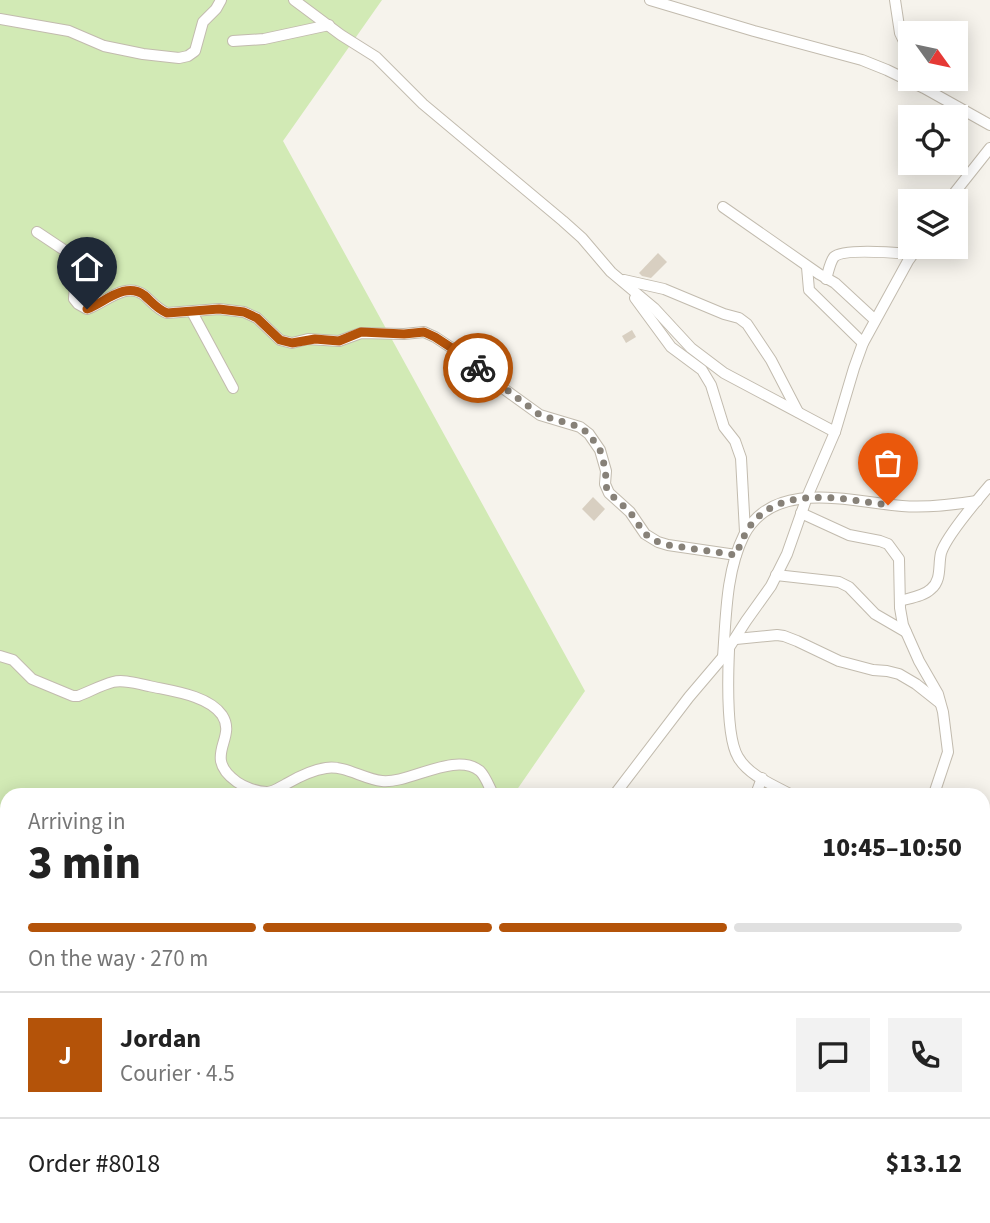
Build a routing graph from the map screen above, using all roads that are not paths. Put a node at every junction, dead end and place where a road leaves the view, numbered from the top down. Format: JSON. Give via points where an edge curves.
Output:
{"nodes":[{"id":1,"x":221,"y":0,"type":"edge"},
{"id":2,"x":294,"y":0,"type":"edge"},
{"id":3,"x":650,"y":0,"type":"edge"},
{"id":4,"x":895,"y":0,"type":"edge"},
{"id":5,"x":0,"y":19,"type":"edge"},
{"id":6,"x":898,"y":21,"type":"edge"},
{"id":7,"x":329,"y":25,"type":"junction"},
{"id":8,"x":233,"y":41,"type":"dead end"},
{"id":9,"x":898,"y":74,"type":"edge"},
{"id":10,"x":935,"y":91,"type":"edge"},
{"id":11,"x":990,"y":125,"type":"edge"},
{"id":12,"x":990,"y":148,"type":"edge"},
{"id":13,"x":958,"y":189,"type":"edge"},
{"id":14,"x":723,"y":207,"type":"dead end"},
{"id":15,"x":37,"y":232,"type":"dead end"},
{"id":16,"x":898,"y":251,"type":"edge"},
{"id":17,"x":910,"y":259,"type":"edge"},
{"id":18,"x":807,"y":267,"type":"junction"},
{"id":19,"x":611,"y":272,"type":"junction"},
{"id":20,"x":826,"y":279,"type":"junction"},
{"id":21,"x":622,"y":280,"type":"junction"},
{"id":22,"x":192,"y":312,"type":"junction"},
{"id":23,"x":876,"y":320,"type":"junction"},
{"id":24,"x":863,"y":343,"type":"junction"},
{"id":25,"x":233,"y":388,"type":"dead end"},
{"id":26,"x":798,"y":412,"type":"junction"},
{"id":27,"x":835,"y":432,"type":"junction"},
{"id":28,"x":990,"y":485,"type":"edge"},
{"id":29,"x":807,"y":497,"type":"junction"},
{"id":30,"x":977,"y":501,"type":"junction"},
{"id":31,"x":801,"y":513,"type":"junction"},
{"id":32,"x":746,"y":533,"type":"junction"},
{"id":33,"x":736,"y":555,"type":"junction"},
{"id":34,"x":776,"y":575,"type":"junction"},
{"id":35,"x":900,"y":601,"type":"junction"},
{"id":36,"x":906,"y":632,"type":"junction"},
{"id":37,"x":736,"y":639,"type":"junction"},
{"id":38,"x":726,"y":653,"type":"junction"},
{"id":39,"x":0,"y":656,"type":"edge"},
{"id":40,"x":940,"y":703,"type":"junction"},
{"id":41,"x":762,"y":778,"type":"junction"},
{"id":42,"x":252,"y":788,"type":"edge"},
{"id":43,"x":279,"y":788,"type":"edge"},
{"id":44,"x":490,"y":788,"type":"edge"},
{"id":45,"x":620,"y":788,"type":"edge"},
{"id":46,"x":758,"y":788,"type":"edge"},
{"id":47,"x":780,"y":788,"type":"edge"},
{"id":48,"x":936,"y":788,"type":"edge"}],
"edges":[{"from":1,"to":5,"type":"street","via":[[203,22],[195,51],[178,58],[104,46],[69,31]]},
{"from":2,"to":7,"type":"street"},
{"from":3,"to":9,"type":"street"},
{"from":4,"to":6,"type":"street"},
{"from":7,"to":8,"type":"street"},
{"from":7,"to":19,"type":"street","via":[[376,57],[423,104],[582,238]]},
{"from":10,"to":11,"type":"street"},
{"from":12,"to":13,"type":"street"},
{"from":14,"to":18,"type":"street"},
{"from":15,"to":22,"type":"street","via":[[77,262],[74,299],[83,307],[133,290],[167,313]]},
{"from":16,"to":20,"type":"street","via":[[838,255]]},
{"from":17,"to":23,"type":"street"},
{"from":18,"to":20,"type":"street"},
{"from":18,"to":24,"type":"street","via":[[811,293]]},
{"from":19,"to":21,"type":"street"},
{"from":19,"to":32,"type":"street","via":[[671,347],[702,370],[711,385],[724,427],[738,447]]},
{"from":20,"to":23,"type":"street"},
{"from":21,"to":26,"type":"street","via":[[713,365]]},
{"from":21,"to":26,"type":"street","via":[[664,289],[747,324]]},
{"from":22,"to":25,"type":"street"},
{"from":22,"to":33,"type":"street","via":[[219,309],[251,314],[287,342],[339,341],[361,332],[424,332],[467,358],[540,415],[589,434],[600,450],[609,493],[645,534],[668,545]]},
{"from":23,"to":24,"type":"street"},
{"from":24,"to":27,"type":"street"},
{"from":26,"to":27,"type":"street"},
{"from":27,"to":29,"type":"street"},
{"from":28,"to":30,"type":"street"},
{"from":29,"to":30,"type":"street","via":[[944,507]]},
{"from":29,"to":31,"type":"street"},
{"from":29,"to":32,"type":"street","via":[[777,504]]},
{"from":30,"to":35,"type":"street","via":[[941,552],[933,587]]},
{"from":31,"to":34,"type":"street"},
{"from":31,"to":35,"type":"street","via":[[849,535],[888,544],[899,559]]},
{"from":32,"to":33,"type":"street"},
{"from":33,"to":38,"type":"street","via":[[726,611]]},
{"from":34,"to":36,"type":"street","via":[[839,582],[875,614]]},
{"from":34,"to":37,"type":"street"},
{"from":35,"to":36,"type":"street"},
{"from":36,"to":40,"type":"street"},
{"from":37,"to":38,"type":"street"},
{"from":37,"to":40,"type":"street","via":[[776,635],[797,640],[839,661],[899,674]]},
{"from":38,"to":41,"type":"street","via":[[734,748],[738,758]]},
{"from":38,"to":45,"type":"street"},
{"from":39,"to":42,"type":"street","via":[[13,660],[32,679],[73,696],[127,681],[201,700],[224,718],[227,730],[222,765],[235,781]]},
{"from":40,"to":48,"type":"street","via":[[948,752]]},
{"from":41,"to":46,"type":"street"},
{"from":41,"to":47,"type":"street"},
{"from":43,"to":44,"type":"street","via":[[328,768],[396,781],[451,765],[478,770]]}]}
